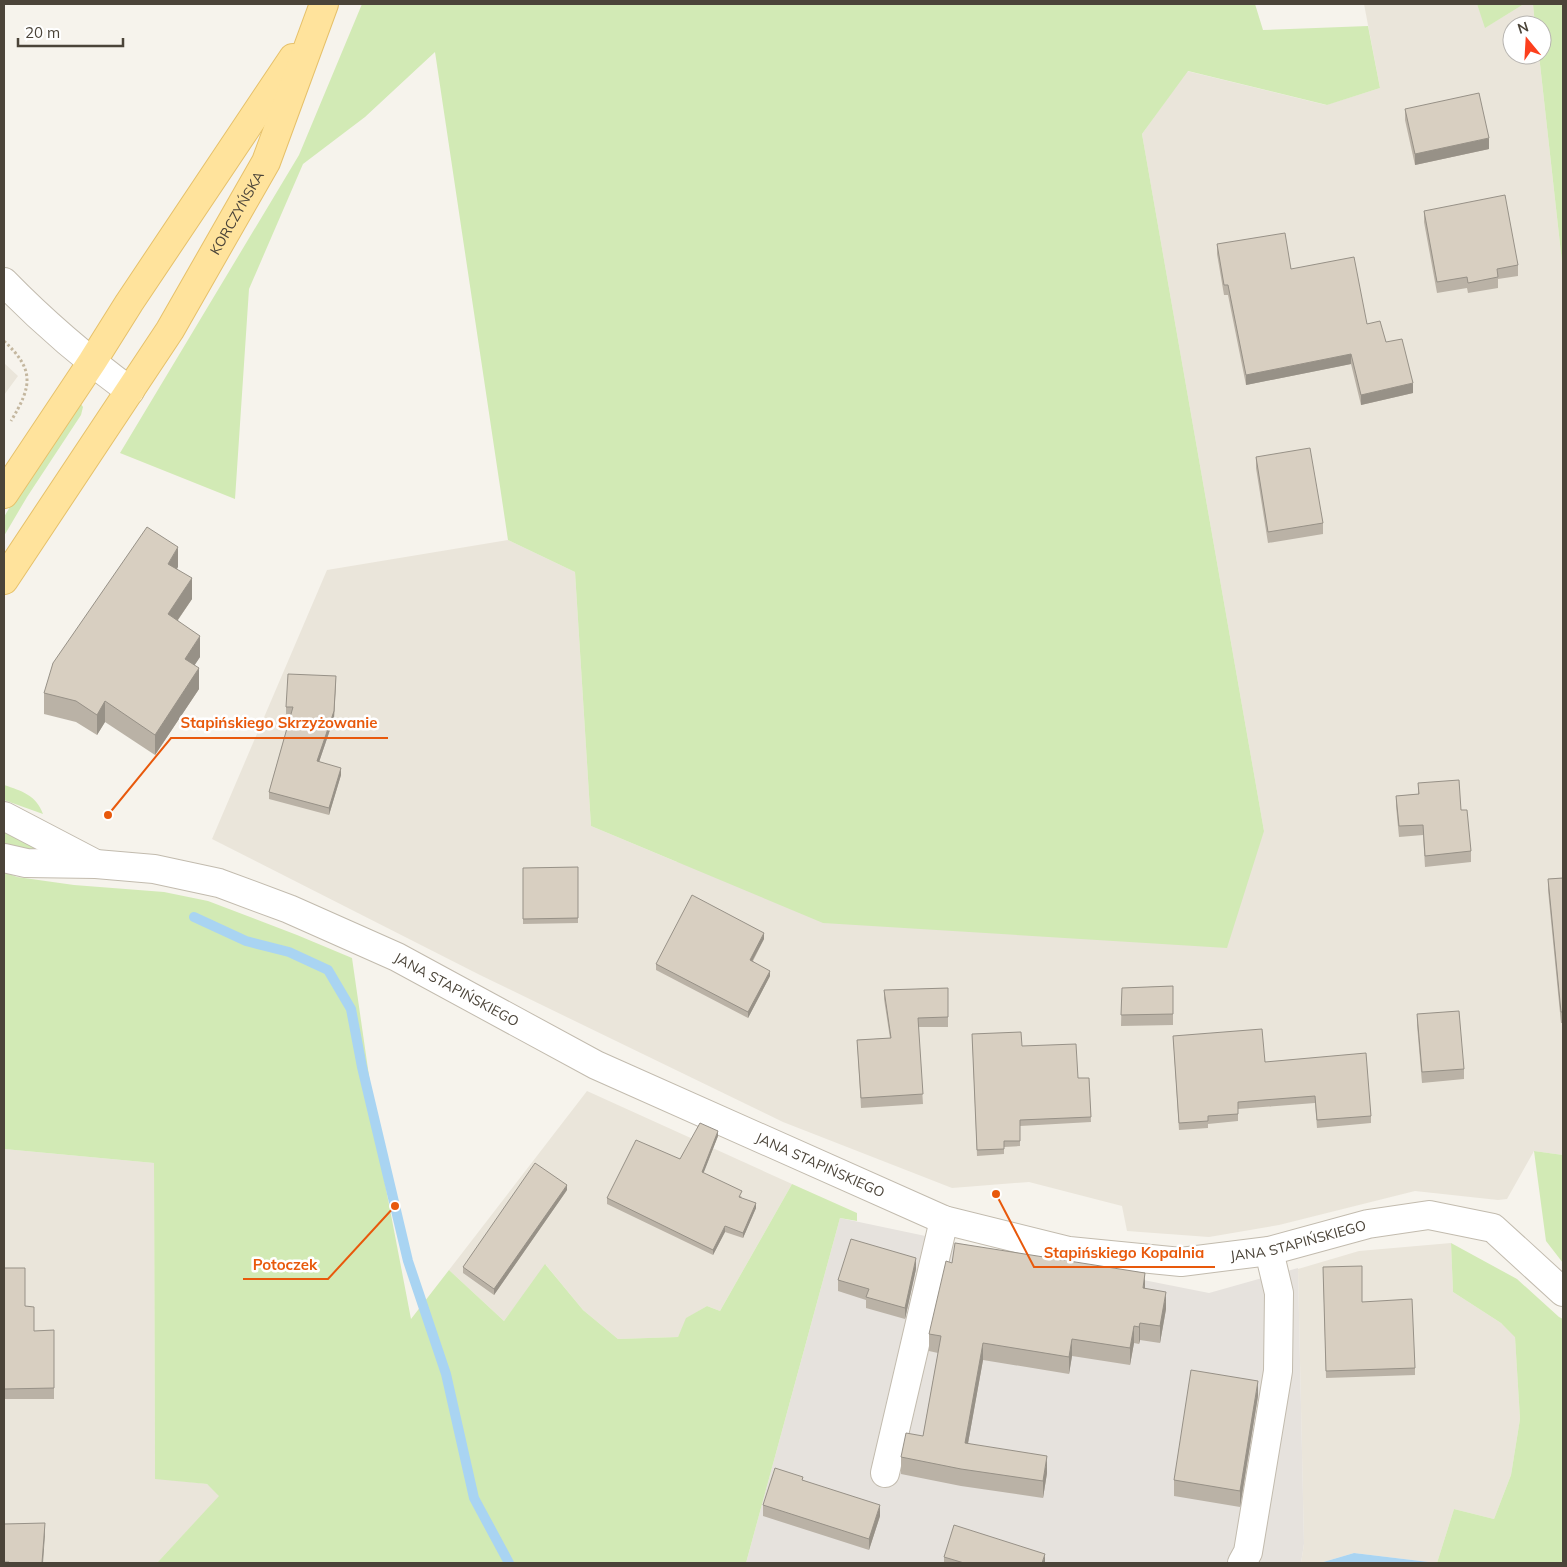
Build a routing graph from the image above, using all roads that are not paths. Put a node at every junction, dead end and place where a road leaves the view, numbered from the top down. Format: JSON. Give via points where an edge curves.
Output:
{"nodes":[{"id":1,"x":321,"y":13,"type":"edge"},
{"id":2,"x":4,"y":282,"type":"edge"},
{"id":3,"x":92,"y":362,"type":"junction"},
{"id":4,"x":130,"y":391,"type":"junction"},
{"id":5,"x":4,"y":494,"type":"edge"},
{"id":6,"x":4,"y":580,"type":"edge"},
{"id":7,"x":4,"y":816,"type":"edge"},
{"id":8,"x":4,"y":858,"type":"edge"},
{"id":9,"x":96,"y":864,"type":"junction"},
{"id":10,"x":944,"y":1220,"type":"junction"},
{"id":11,"x":1269,"y":1251,"type":"junction"},
{"id":12,"x":1563,"y":1292,"type":"edge"},
{"id":13,"x":885,"y":1473,"type":"dead end"},
{"id":14,"x":1242,"y":1563,"type":"edge"}],
"edges":[{"from":1,"to":3,"type":"main road","name":"KORCZYŃSKA"},
{"from":1,"to":4,"type":"main road","name":"KORCZYŃSKA","via":[[266,162],[170,330]]},
{"from":2,"to":3,"type":"street"},
{"from":3,"to":4,"type":"street"},
{"from":3,"to":5,"type":"main road","name":"KORCZYŃSKA"},
{"from":4,"to":6,"type":"main road","name":"KORCZYŃSKA"},
{"from":7,"to":9,"type":"street","name":"JANA STAPIŃSKIEGO"},
{"from":8,"to":9,"type":"street","name":"JANA STAPIŃSKIEGO","via":[[26,863]]},
{"from":9,"to":10,"type":"street","name":"JANA STAPIŃSKIEGO","via":[[187,875],[219,883],[289,909],[406,961],[596,1065]]},
{"from":10,"to":11,"type":"street","name":"JANA STAPIŃSKIEGO","via":[[1069,1251],[1181,1262]]},
{"from":10,"to":13,"type":"street"},
{"from":11,"to":12,"type":"street","name":"JANA STAPIŃSKIEGO","via":[[1368,1224],[1429,1215],[1493,1228]]},
{"from":11,"to":14,"type":"street","via":[[1279,1293],[1278,1371],[1248,1552]]}]}
